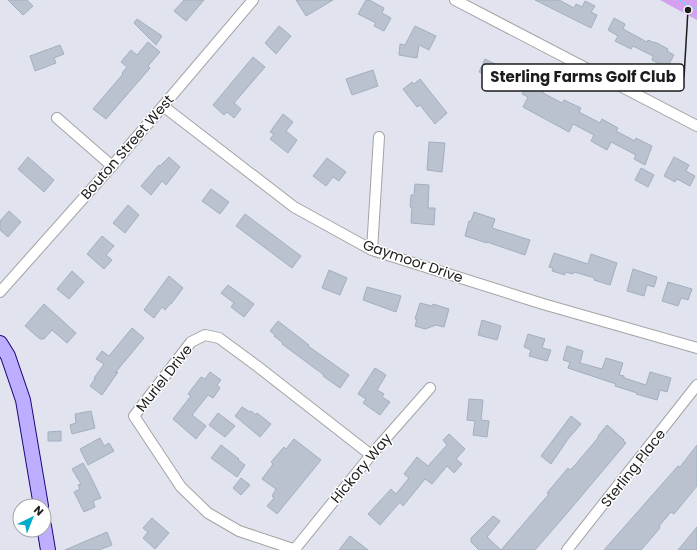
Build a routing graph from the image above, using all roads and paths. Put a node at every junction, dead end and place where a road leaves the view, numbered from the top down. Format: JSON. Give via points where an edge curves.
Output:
{"nodes":[{"id":1,"x":455,"y":0,"type":"edge"},
{"id":2,"x":680,"y":0,"type":"edge"},
{"id":3,"x":250,"y":1,"type":"edge"},
{"id":4,"x":697,"y":9,"type":"edge"},
{"id":5,"x":163,"y":106,"type":"junction"},
{"id":6,"x":56,"y":118,"type":"dead end"},
{"id":7,"x":697,"y":126,"type":"edge"},
{"id":8,"x":379,"y":137,"type":"dead end"},
{"id":9,"x":112,"y":166,"type":"junction"},
{"id":10,"x":372,"y":250,"type":"junction"},
{"id":11,"x":0,"y":292,"type":"edge"},
{"id":12,"x":0,"y":343,"type":"edge"},
{"id":13,"x":697,"y":348,"type":"edge"},
{"id":14,"x":697,"y":385,"type":"edge"},
{"id":15,"x":430,"y":388,"type":"dead end"},
{"id":16,"x":371,"y":455,"type":"junction"},
{"id":17,"x":40,"y":498,"type":"edge"},
{"id":18,"x":46,"y":538,"type":"edge"},
{"id":19,"x":48,"y":550,"type":"edge"},
{"id":20,"x":296,"y":550,"type":"edge"},
{"id":21,"x":567,"y":550,"type":"edge"}],
"edges":[{"from":1,"to":7,"type":"street"},
{"from":2,"to":4,"type":"path"},
{"from":3,"to":5,"type":"street","name":"Bouton Street West"},
{"from":5,"to":9,"type":"street","name":"Bouton Street West"},
{"from":5,"to":10,"type":"street","name":"Gaymoor Drive","via":[[294,208]]},
{"from":6,"to":9,"type":"street"},
{"from":8,"to":10,"type":"street"},
{"from":9,"to":11,"type":"street","name":"Bouton Street West"},
{"from":10,"to":13,"type":"street","name":"Gaymoor Drive","via":[[543,304]]},
{"from":12,"to":17,"type":"main road","via":[[8,356],[23,400]]},
{"from":14,"to":21,"type":"street","name":"Sterling Place"},
{"from":15,"to":16,"type":"street","name":"Hickory Way"},
{"from":16,"to":20,"type":"street","name":"Hickory Way"},
{"from":16,"to":20,"type":"street","name":"Muriel Drive","via":[[219,338],[204,335],[191,342],[134,416],[180,487],[208,513],[239,531]]},
{"from":18,"to":19,"type":"main road"}]}
